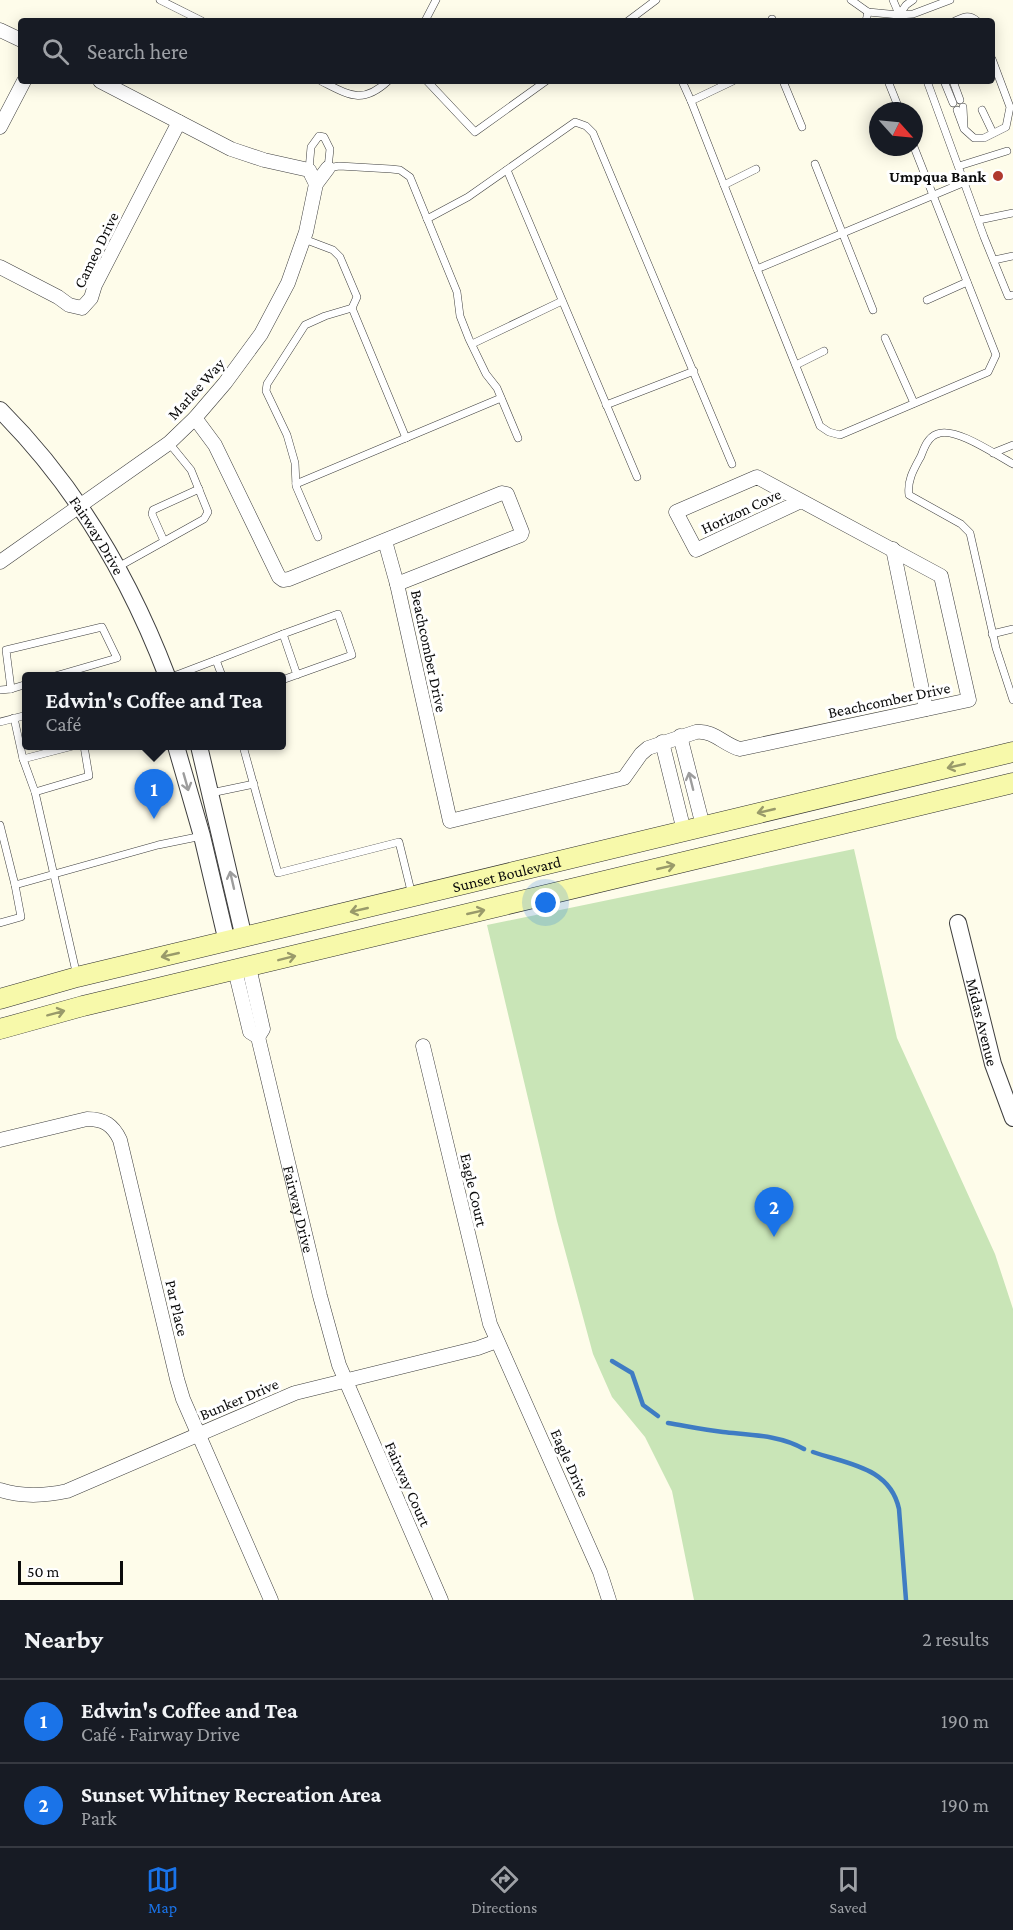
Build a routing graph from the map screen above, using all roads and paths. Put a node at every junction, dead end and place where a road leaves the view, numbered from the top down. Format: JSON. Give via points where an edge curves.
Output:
{"nodes":[{"id":1,"x":160,"y":0,"type":"edge"},
{"id":2,"x":436,"y":0,"type":"edge"},
{"id":3,"x":656,"y":0,"type":"edge"},
{"id":4,"x":851,"y":0,"type":"edge"},
{"id":5,"x":893,"y":0,"type":"edge"},
{"id":6,"x":914,"y":0,"type":"edge"},
{"id":7,"x":950,"y":0,"type":"edge"},
{"id":8,"x":868,"y":12,"type":"junction"},
{"id":9,"x":196,"y":18,"type":"edge"},
{"id":10,"x":427,"y":18,"type":"edge"},
{"id":11,"x":632,"y":18,"type":"edge"},
{"id":12,"x":867,"y":18,"type":"edge"},
{"id":13,"x":901,"y":18,"type":"edge"},
{"id":14,"x":0,"y":30,"type":"edge"},
{"id":15,"x":18,"y":39,"type":"edge"},
{"id":16,"x":995,"y":66,"type":"edge"},
{"id":17,"x":22,"y":84,"type":"edge"},
{"id":18,"x":106,"y":84,"type":"edge"},
{"id":19,"x":327,"y":84,"type":"edge"},
{"id":20,"x":385,"y":84,"type":"edge"},
{"id":21,"x":430,"y":84,"type":"edge"},
{"id":22,"x":542,"y":84,"type":"edge"},
{"id":23,"x":683,"y":84,"type":"edge"},
{"id":24,"x":727,"y":84,"type":"edge"},
{"id":25,"x":784,"y":84,"type":"edge"},
{"id":26,"x":889,"y":84,"type":"edge"},
{"id":27,"x":928,"y":84,"type":"edge"},
{"id":28,"x":946,"y":84,"type":"edge"},
{"id":29,"x":954,"y":84,"type":"edge"},
{"id":30,"x":691,"y":101,"type":"junction"},
{"id":31,"x":896,"y":102,"type":"edge"},
{"id":32,"x":958,"y":105,"type":"junction"},
{"id":33,"x":982,"y":110,"type":"dead end"},
{"id":34,"x":179,"y":122,"type":"junction"},
{"id":35,"x":0,"y":127,"type":"edge"},
{"id":36,"x":802,"y":127,"type":"dead end"},
{"id":37,"x":993,"y":134,"type":"junction"},
{"id":38,"x":1006,"y":151,"type":"dead end"},
{"id":39,"x":917,"y":156,"type":"edge"},
{"id":40,"x":815,"y":164,"type":"dead end"},
{"id":41,"x":959,"y":166,"type":"junction"},
{"id":42,"x":328,"y":168,"type":"junction"},
{"id":43,"x":756,"y":169,"type":"dead end"},
{"id":44,"x":309,"y":170,"type":"junction"},
{"id":45,"x":507,"y":170,"type":"junction"},
{"id":46,"x":965,"y":182,"type":"junction"},
{"id":47,"x":316,"y":184,"type":"junction"},
{"id":48,"x":724,"y":185,"type":"junction"},
{"id":49,"x":933,"y":196,"type":"junction"},
{"id":50,"x":1013,"y":213,"type":"edge"},
{"id":51,"x":427,"y":219,"type":"junction"},
{"id":52,"x":979,"y":220,"type":"junction"},
{"id":53,"x":843,"y":234,"type":"junction"},
{"id":54,"x":304,"y":239,"type":"junction"},
{"id":55,"x":1013,"y":256,"type":"edge"},
{"id":56,"x":994,"y":260,"type":"junction"},
{"id":57,"x":0,"y":267,"type":"edge"},
{"id":58,"x":757,"y":269,"type":"junction"},
{"id":59,"x":967,"y":282,"type":"junction"},
{"id":60,"x":1013,"y":295,"type":"edge"},
{"id":61,"x":927,"y":300,"type":"dead end"},
{"id":62,"x":562,"y":301,"type":"junction"},
{"id":63,"x":352,"y":308,"type":"junction"},
{"id":64,"x":873,"y":310,"type":"dead end"},
{"id":65,"x":885,"y":338,"type":"dead end"},
{"id":66,"x":472,"y":344,"type":"junction"},
{"id":67,"x":824,"y":351,"type":"dead end"},
{"id":68,"x":795,"y":365,"type":"junction"},
{"id":69,"x":694,"y":371,"type":"junction"},
{"id":70,"x":501,"y":398,"type":"junction"},
{"id":71,"x":914,"y":403,"type":"junction"},
{"id":72,"x":606,"y":405,"type":"junction"},
{"id":73,"x":0,"y":410,"type":"edge"},
{"id":74,"x":195,"y":418,"type":"junction"},
{"id":75,"x":406,"y":438,"type":"junction"},
{"id":76,"x":518,"y":438,"type":"dead end"},
{"id":77,"x":169,"y":443,"type":"junction"},
{"id":78,"x":1013,"y":445,"type":"edge"},
{"id":79,"x":993,"y":453,"type":"junction"},
{"id":80,"x":732,"y":464,"type":"dead end"},
{"id":81,"x":1013,"y":464,"type":"edge"},
{"id":82,"x":637,"y":477,"type":"dead end"},
{"id":83,"x":296,"y":484,"type":"junction"},
{"id":84,"x":198,"y":489,"type":"junction"},
{"id":85,"x":801,"y":501,"type":"junction"},
{"id":86,"x":81,"y":505,"type":"junction"},
{"id":87,"x":318,"y":537,"type":"dead end"},
{"id":88,"x":385,"y":541,"type":"junction"},
{"id":89,"x":164,"y":542,"type":"junction"},
{"id":90,"x":893,"y":549,"type":"junction"},
{"id":91,"x":0,"y":562,"type":"edge"},
{"id":92,"x":118,"y":567,"type":"junction"},
{"id":93,"x":397,"y":584,"type":"junction"},
{"id":94,"x":1013,"y":629,"type":"edge"},
{"id":95,"x":283,"y":634,"type":"junction"},
{"id":96,"x":992,"y":634,"type":"junction"},
{"id":97,"x":216,"y":660,"type":"junction"},
{"id":98,"x":78,"y":672,"type":"edge"},
{"id":99,"x":166,"y":672,"type":"edge"},
{"id":100,"x":184,"y":672,"type":"edge"},
{"id":101,"x":220,"y":672,"type":"edge"},
{"id":102,"x":297,"y":675,"type":"junction"},
{"id":103,"x":286,"y":679,"type":"edge"},
{"id":104,"x":22,"y":686,"type":"edge"},
{"id":105,"x":11,"y":689,"type":"junction"},
{"id":106,"x":0,"y":690,"type":"edge"},
{"id":107,"x":1013,"y":700,"type":"edge"},
{"id":108,"x":926,"y":709,"type":"junction"},
{"id":109,"x":22,"y":716,"type":"edge"},
{"id":110,"x":14,"y":718,"type":"junction"},
{"id":111,"x":0,"y":722,"type":"edge"},
{"id":112,"x":680,"y":736,"type":"junction"},
{"id":113,"x":662,"y":742,"type":"junction"},
{"id":114,"x":58,"y":750,"type":"edge"},
{"id":115,"x":85,"y":750,"type":"edge"},
{"id":116,"x":177,"y":750,"type":"edge"},
{"id":117,"x":201,"y":750,"type":"edge"},
{"id":118,"x":244,"y":750,"type":"edge"},
{"id":119,"x":1013,"y":752,"type":"edge"},
{"id":120,"x":23,"y":759,"type":"junction"},
{"id":121,"x":1013,"y":783,"type":"edge"},
{"id":122,"x":254,"y":784,"type":"junction"},
{"id":123,"x":35,"y":792,"type":"junction"},
{"id":124,"x":212,"y":793,"type":"junction"},
{"id":125,"x":0,"y":825,"type":"edge"},
{"id":126,"x":693,"y":828,"type":"junction"},
{"id":127,"x":202,"y":836,"type":"junction"},
{"id":128,"x":54,"y":874,"type":"junction"},
{"id":129,"x":15,"y":885,"type":"junction"},
{"id":130,"x":413,"y":897,"type":"junction"},
{"id":131,"x":0,"y":923,"type":"edge"},
{"id":132,"x":958,"y":923,"type":"dead end"},
{"id":133,"x":236,"y":940,"type":"junction"},
{"id":134,"x":242,"y":968,"type":"junction"},
{"id":135,"x":77,"y":977,"type":"junction"},
{"id":136,"x":0,"y":999,"type":"edge"},
{"id":137,"x":0,"y":1029,"type":"edge"},
{"id":138,"x":423,"y":1046,"type":"dead end"},
{"id":139,"x":1013,"y":1118,"type":"edge"},
{"id":140,"x":0,"y":1140,"type":"edge"},
{"id":141,"x":498,"y":1341,"type":"junction"},
{"id":142,"x":345,"y":1380,"type":"junction"},
{"id":143,"x":198,"y":1434,"type":"junction"},
{"id":144,"x":0,"y":1490,"type":"edge"},
{"id":145,"x":271,"y":1600,"type":"edge"},
{"id":146,"x":441,"y":1600,"type":"edge"},
{"id":147,"x":609,"y":1600,"type":"edge"}],
"edges":[{"from":1,"to":9,"type":"lane"},
{"from":2,"to":10,"type":"lane"},
{"from":3,"to":11,"type":"lane"},
{"from":4,"to":8,"type":"lane"},
{"from":5,"to":13,"type":"lane"},
{"from":6,"to":13,"type":"lane","via":[[906,5]]},
{"from":7,"to":13,"type":"lane"},
{"from":8,"to":12,"type":"lane"},
{"from":8,"to":13,"type":"lane"},
{"from":14,"to":15,"type":"street"},
{"from":16,"to":37,"type":"lane","via":[[1011,107],[1007,125]]},
{"from":17,"to":35,"type":"street"},
{"from":18,"to":34,"type":"street"},
{"from":19,"to":20,"type":"lane","via":[[351,96],[367,96]]},
{"from":21,"to":22,"type":"lane","via":[[475,132]]},
{"from":23,"to":30,"type":"lane"},
{"from":24,"to":30,"type":"lane"},
{"from":25,"to":36,"type":"lane"},
{"from":26,"to":31,"type":"lane"},
{"from":27,"to":41,"type":"lane"},
{"from":28,"to":32,"type":"lane"},
{"from":29,"to":32,"type":"lane"},
{"from":30,"to":48,"type":"lane"},
{"from":32,"to":37,"type":"lane","via":[[964,129],[971,137]]},
{"from":33,"to":37,"type":"lane"},
{"from":34,"to":44,"type":"street","via":[[248,155]]},
{"from":34,"to":57,"type":"street","name":"Cameo Drive","via":[[91,298],[82,308],[69,305]]},
{"from":38,"to":41,"type":"lane"},
{"from":39,"to":49,"type":"lane"},
{"from":40,"to":53,"type":"lane"},
{"from":41,"to":46,"type":"lane"},
{"from":42,"to":44,"type":"lane","via":[[330,149],[324,137],[319,136],[311,147]]},
{"from":42,"to":47,"type":"street","name":"Marlee Way"},
{"from":42,"to":51,"type":"lane","via":[[391,169],[406,173]]},
{"from":43,"to":48,"type":"lane"},
{"from":44,"to":47,"type":"street"},
{"from":45,"to":51,"type":"lane"},
{"from":45,"to":62,"type":"lane"},
{"from":45,"to":69,"type":"lane","via":[[575,122],[593,133]]},
{"from":46,"to":49,"type":"lane"},
{"from":46,"to":52,"type":"lane"},
{"from":47,"to":54,"type":"street","name":"Marlee Way"},
{"from":48,"to":58,"type":"lane"},
{"from":49,"to":53,"type":"lane"},
{"from":49,"to":59,"type":"lane"},
{"from":50,"to":52,"type":"lane"},
{"from":51,"to":66,"type":"lane","via":[[457,292],[460,316]]},
{"from":52,"to":56,"type":"lane"},
{"from":53,"to":58,"type":"lane"},
{"from":53,"to":64,"type":"lane"},
{"from":54,"to":63,"type":"lane","via":[[333,250],[340,257],[357,297]]},
{"from":54,"to":74,"type":"street","name":"Marlee Way","via":[[288,282],[261,334]]},
{"from":55,"to":56,"type":"lane"},
{"from":56,"to":60,"type":"lane","via":[[1008,296]]},
{"from":58,"to":68,"type":"lane"},
{"from":59,"to":61,"type":"lane"},
{"from":59,"to":71,"type":"lane","via":[[996,355],[994,363],[988,372]]},
{"from":62,"to":66,"type":"lane"},
{"from":62,"to":72,"type":"lane"},
{"from":63,"to":75,"type":"lane"},
{"from":63,"to":83,"type":"lane","via":[[305,325],[267,384],[266,391],[287,435]]},
{"from":65,"to":71,"type":"lane"},
{"from":66,"to":70,"type":"lane"},
{"from":67,"to":68,"type":"lane"},
{"from":68,"to":71,"type":"lane","via":[[820,426],[829,432],[840,435]]},
{"from":69,"to":72,"type":"lane"},
{"from":69,"to":80,"type":"lane"},
{"from":70,"to":75,"type":"lane"},
{"from":70,"to":76,"type":"lane"},
{"from":72,"to":82,"type":"lane"},
{"from":73,"to":86,"type":"street","name":"Fairway Drive","via":[[46,459]]},
{"from":74,"to":77,"type":"street","name":"Marlee Way"},
{"from":74,"to":88,"type":"street","via":[[215,445],[279,577],[289,579]]},
{"from":75,"to":83,"type":"lane"},
{"from":77,"to":84,"type":"lane","via":[[191,471]]},
{"from":77,"to":86,"type":"street","name":"Marlee Way"},
{"from":78,"to":79,"type":"lane"},
{"from":79,"to":81,"type":"lane"},
{"from":79,"to":96,"type":"lane","via":[[953,432],[937,433],[929,440],[908,486],[909,495],[962,524],[970,533]]},
{"from":83,"to":87,"type":"lane"},
{"from":84,"to":89,"type":"lane","via":[[208,513]]},
{"from":84,"to":89,"type":"lane","via":[[153,510]]},
{"from":85,"to":85,"type":"street","name":"Horizon Cove","via":[[757,477],[676,512],[696,550]]},
{"from":85,"to":90,"type":"street","name":"Beachcomber Drive"},
{"from":86,"to":91,"type":"street","name":"Marlee Way"},
{"from":86,"to":92,"type":"street","name":"Fairway Drive"},
{"from":88,"to":93,"type":"street","name":"Beachcomber Drive"},
{"from":88,"to":93,"type":"street","via":[[502,493],[507,494],[522,532]]},
{"from":89,"to":92,"type":"lane"},
{"from":90,"to":108,"type":"street"},
{"from":90,"to":108,"type":"street","name":"Beachcomber Drive","via":[[941,576],[969,700]]},
{"from":92,"to":99,"type":"street","name":"Fairway Drive"},
{"from":93,"to":113,"type":"street","name":"Beachcomber Drive","via":[[450,821],[624,778],[640,754]]},
{"from":94,"to":96,"type":"lane"},
{"from":95,"to":97,"type":"lane"},
{"from":95,"to":102,"type":"lane"},
{"from":95,"to":102,"type":"lane","via":[[338,614],[352,655]]},
{"from":96,"to":107,"type":"lane"},
{"from":97,"to":100,"type":"lane"},
{"from":97,"to":101,"type":"lane"},
{"from":98,"to":105,"type":"lane","via":[[117,658],[102,627],[6,650]]},
{"from":102,"to":103,"type":"lane"},
{"from":104,"to":105,"type":"lane"},
{"from":105,"to":106,"type":"lane"},
{"from":108,"to":112,"type":"street","name":"Beachcomber Drive","via":[[740,749],[704,731]]},
{"from":109,"to":110,"type":"lane"},
{"from":110,"to":111,"type":"lane"},
{"from":110,"to":120,"type":"lane"},
{"from":112,"to":113,"type":"street","name":"Beachcomber Drive"},
{"from":126,"to":112,"type":"street","one_way":true},
{"from":113,"to":126,"type":"street"},
{"from":114,"to":120,"type":"lane"},
{"from":115,"to":123,"type":"lane","via":[[89,776]]},
{"from":116,"to":127,"type":"street","one_way":true},
{"from":117,"to":124,"type":"street"},
{"from":118,"to":122,"type":"lane"},
{"from":119,"to":126,"type":"main road","name":"Sunset Boulevard","one_way":true},
{"from":120,"to":123,"type":"lane"},
{"from":134,"to":121,"type":"main road","name":"Sunset Boulevard","one_way":true},
{"from":122,"to":124,"type":"lane"},
{"from":122,"to":130,"type":"lane","via":[[278,873],[399,842]]},
{"from":123,"to":128,"type":"lane"},
{"from":133,"to":124,"type":"street","one_way":true},
{"from":125,"to":129,"type":"lane"},
{"from":126,"to":130,"type":"main road","name":"Sunset Boulevard"},
{"from":127,"to":128,"type":"lane"},
{"from":127,"to":133,"type":"street"},
{"from":128,"to":129,"type":"lane"},
{"from":128,"to":135,"type":"lane"},
{"from":129,"to":131,"type":"lane","via":[[21,917]]},
{"from":130,"to":133,"type":"main road","name":"Sunset Boulevard","one_way":true},
{"from":132,"to":139,"type":"street","name":"Midas Avenue","via":[[993,1064]]},
{"from":133,"to":134,"type":"main road"},
{"from":133,"to":135,"type":"main road","name":"Sunset Boulevard","one_way":true},
{"from":137,"to":134,"type":"main road","name":"Sunset Boulevard","one_way":true},
{"from":134,"to":142,"type":"street","name":"Fairway Drive","via":[[263,1029],[258,1037],[329,1331]]},
{"from":135,"to":136,"type":"main road","name":"Sunset Boulevard"},
{"from":138,"to":141,"type":"street","name":"Eagle Court","via":[[486,1309]]},
{"from":140,"to":143,"type":"street","name":"Par Place","via":[[87,1119],[107,1122],[115,1130],[177,1379]]},
{"from":141,"to":142,"type":"street","name":"Bunker Drive"},
{"from":141,"to":147,"type":"street","name":"Eagle Drive"},
{"from":142,"to":143,"type":"street","name":"Bunker Drive","via":[[295,1393]]},
{"from":142,"to":146,"type":"street","name":"Fairway Court"},
{"from":143,"to":144,"type":"street","name":"Bunker Drive","via":[[67,1491],[40,1496]]},
{"from":143,"to":145,"type":"street","name":"Par Place"}]}
